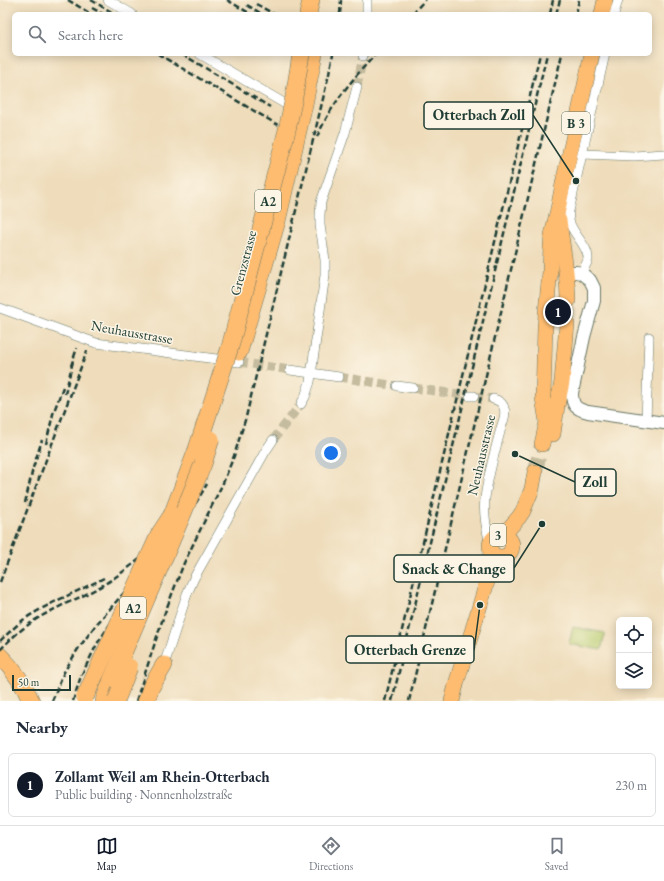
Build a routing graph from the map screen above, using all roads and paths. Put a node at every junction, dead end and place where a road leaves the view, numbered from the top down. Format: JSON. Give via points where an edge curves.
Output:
{"nodes":[{"id":1,"x":108,"y":0,"type":"edge"},
{"id":2,"x":310,"y":0,"type":"edge"},
{"id":3,"x":316,"y":0,"type":"edge"},
{"id":4,"x":322,"y":0,"type":"edge"},
{"id":5,"x":367,"y":0,"type":"edge"},
{"id":6,"x":605,"y":0,"type":"edge"},
{"id":7,"x":618,"y":0,"type":"edge"},
{"id":8,"x":129,"y":12,"type":"edge"},
{"id":9,"x":308,"y":12,"type":"edge"},
{"id":10,"x":314,"y":12,"type":"edge"},
{"id":11,"x":320,"y":12,"type":"edge"},
{"id":12,"x":367,"y":12,"type":"edge"},
{"id":13,"x":602,"y":12,"type":"edge"},
{"id":14,"x":615,"y":12,"type":"edge"},
{"id":15,"x":203,"y":56,"type":"edge"},
{"id":16,"x":302,"y":56,"type":"edge"},
{"id":17,"x":307,"y":56,"type":"edge"},
{"id":18,"x":314,"y":56,"type":"edge"},
{"id":19,"x":592,"y":56,"type":"edge"},
{"id":20,"x":605,"y":56,"type":"edge"},
{"id":21,"x":357,"y":87,"type":"tunnel mouth"},
{"id":22,"x":296,"y":111,"type":"junction"},
{"id":23,"x":582,"y":154,"type":"junction"},
{"id":24,"x":664,"y":154,"type":"edge"},
{"id":25,"x":558,"y":209,"type":"junction"},
{"id":26,"x":550,"y":272,"type":"junction"},
{"id":27,"x":566,"y":272,"type":"junction"},
{"id":28,"x":581,"y":273,"type":"junction"},
{"id":29,"x":568,"y":301,"type":"tunnel mouth"},
{"id":30,"x":0,"y":308,"type":"edge"},
{"id":31,"x":567,"y":324,"type":"tunnel mouth"},
{"id":32,"x":649,"y":337,"type":"dead end"},
{"id":33,"x":229,"y":361,"type":"junction"},
{"id":34,"x":239,"y":362,"type":"tunnel mouth"},
{"id":35,"x":290,"y":370,"type":"tunnel mouth"},
{"id":36,"x":311,"y":373,"type":"junction"},
{"id":37,"x":339,"y":377,"type":"tunnel mouth"},
{"id":38,"x":397,"y":386,"type":"tunnel mouth"},
{"id":39,"x":413,"y":388,"type":"tunnel mouth"},
{"id":40,"x":493,"y":399,"type":"tunnel mouth"},
{"id":41,"x":301,"y":404,"type":"tunnel mouth"},
{"id":42,"x":646,"y":421,"type":"junction"},
{"id":43,"x":551,"y":423,"type":"junction"},
{"id":44,"x":664,"y":423,"type":"edge"},
{"id":45,"x":273,"y":440,"type":"tunnel mouth"},
{"id":46,"x":546,"y":445,"type":"tunnel mouth"},
{"id":47,"x":539,"y":473,"type":"tunnel mouth"},
{"id":48,"x":178,"y":513,"type":"junction"},
{"id":49,"x":499,"y":544,"type":"junction"},
{"id":50,"x":0,"y":656,"type":"edge"},
{"id":51,"x":164,"y":666,"type":"joint"},
{"id":52,"x":31,"y":701,"type":"edge"},
{"id":53,"x":84,"y":701,"type":"edge"},
{"id":54,"x":94,"y":701,"type":"edge"},
{"id":55,"x":104,"y":701,"type":"edge"},
{"id":56,"x":116,"y":701,"type":"edge"},
{"id":57,"x":146,"y":701,"type":"edge"},
{"id":58,"x":452,"y":701,"type":"edge"}],
"edges":[{"from":1,"to":8,"type":"street"},
{"from":2,"to":9,"type":"highway"},
{"from":3,"to":10,"type":"street"},
{"from":4,"to":11,"type":"highway"},
{"from":5,"to":12,"type":"street"},
{"from":6,"to":13,"type":"main road"},
{"from":7,"to":14,"type":"street"},
{"from":15,"to":22,"type":"street"},
{"from":16,"to":48,"type":"highway","number":"A2","bridge":true,"via":[[287,130],[230,347]]},
{"from":17,"to":22,"type":"street","name":"Grenzstrasse"},
{"from":18,"to":48,"type":"highway","number":"A2","bridge":true,"via":[[277,221],[224,402],[203,464]]},
{"from":19,"to":25,"type":"main road","number":"B 3"},
{"from":20,"to":23,"type":"street"},
{"from":21,"to":36,"type":"street","via":[[345,133],[321,202],[320,225],[326,275]]},
{"from":22,"to":33,"type":"street","name":"Grenzstrasse","via":[[238,336]]},
{"from":23,"to":24,"type":"street"},
{"from":23,"to":28,"type":"street","via":[[568,219],[588,254],[588,260]]},
{"from":25,"to":26,"type":"main road","number":"B 3","via":[[552,235]]},
{"from":25,"to":27,"type":"main road","number":"B 3"},
{"from":26,"to":27,"type":"main road"},
{"from":26,"to":43,"type":"main road","number":"B 3","via":[[543,400]]},
{"from":27,"to":28,"type":"street"},
{"from":27,"to":29,"type":"main road","number":"B 3"},
{"from":28,"to":42,"type":"street","via":[[587,276],[594,288],[594,301],[572,393],[573,403],[576,408],[588,412]]},
{"from":30,"to":33,"type":"street","name":"Neuhausstrasse","via":[[96,343]]},
{"from":31,"to":43,"type":"main road","via":[[562,382]]},
{"from":32,"to":42,"type":"street"},
{"from":33,"to":34,"type":"street","name":"Neuhausstrasse"},
{"from":35,"to":36,"type":"street"},
{"from":36,"to":37,"type":"street"},
{"from":36,"to":41,"type":"street","via":[[308,389]]},
{"from":38,"to":39,"type":"street"},
{"from":40,"to":49,"type":"street","name":"Neuhausstrasse","via":[[503,406],[505,413],[484,506],[485,523]]},
{"from":42,"to":44,"type":"street"},
{"from":43,"to":46,"type":"main road"},
{"from":45,"to":51,"type":"street","via":[[196,572]]},
{"from":47,"to":49,"type":"main road","number":"3","via":[[518,525]]},
{"from":48,"to":53,"type":"highway","bridge":true,"via":[[160,533]]},
{"from":48,"to":54,"type":"highway","number":"A2","bridge":true},
{"from":48,"to":55,"type":"highway","number":"A2","bridge":true},
{"from":48,"to":56,"type":"highway","bridge":true,"via":[[183,528]]},
{"from":49,"to":58,"type":"main road","number":"3"},
{"from":50,"to":52,"type":"highway","via":[[18,677]]},
{"from":51,"to":57,"type":"highway","via":[[153,683]]}]}
